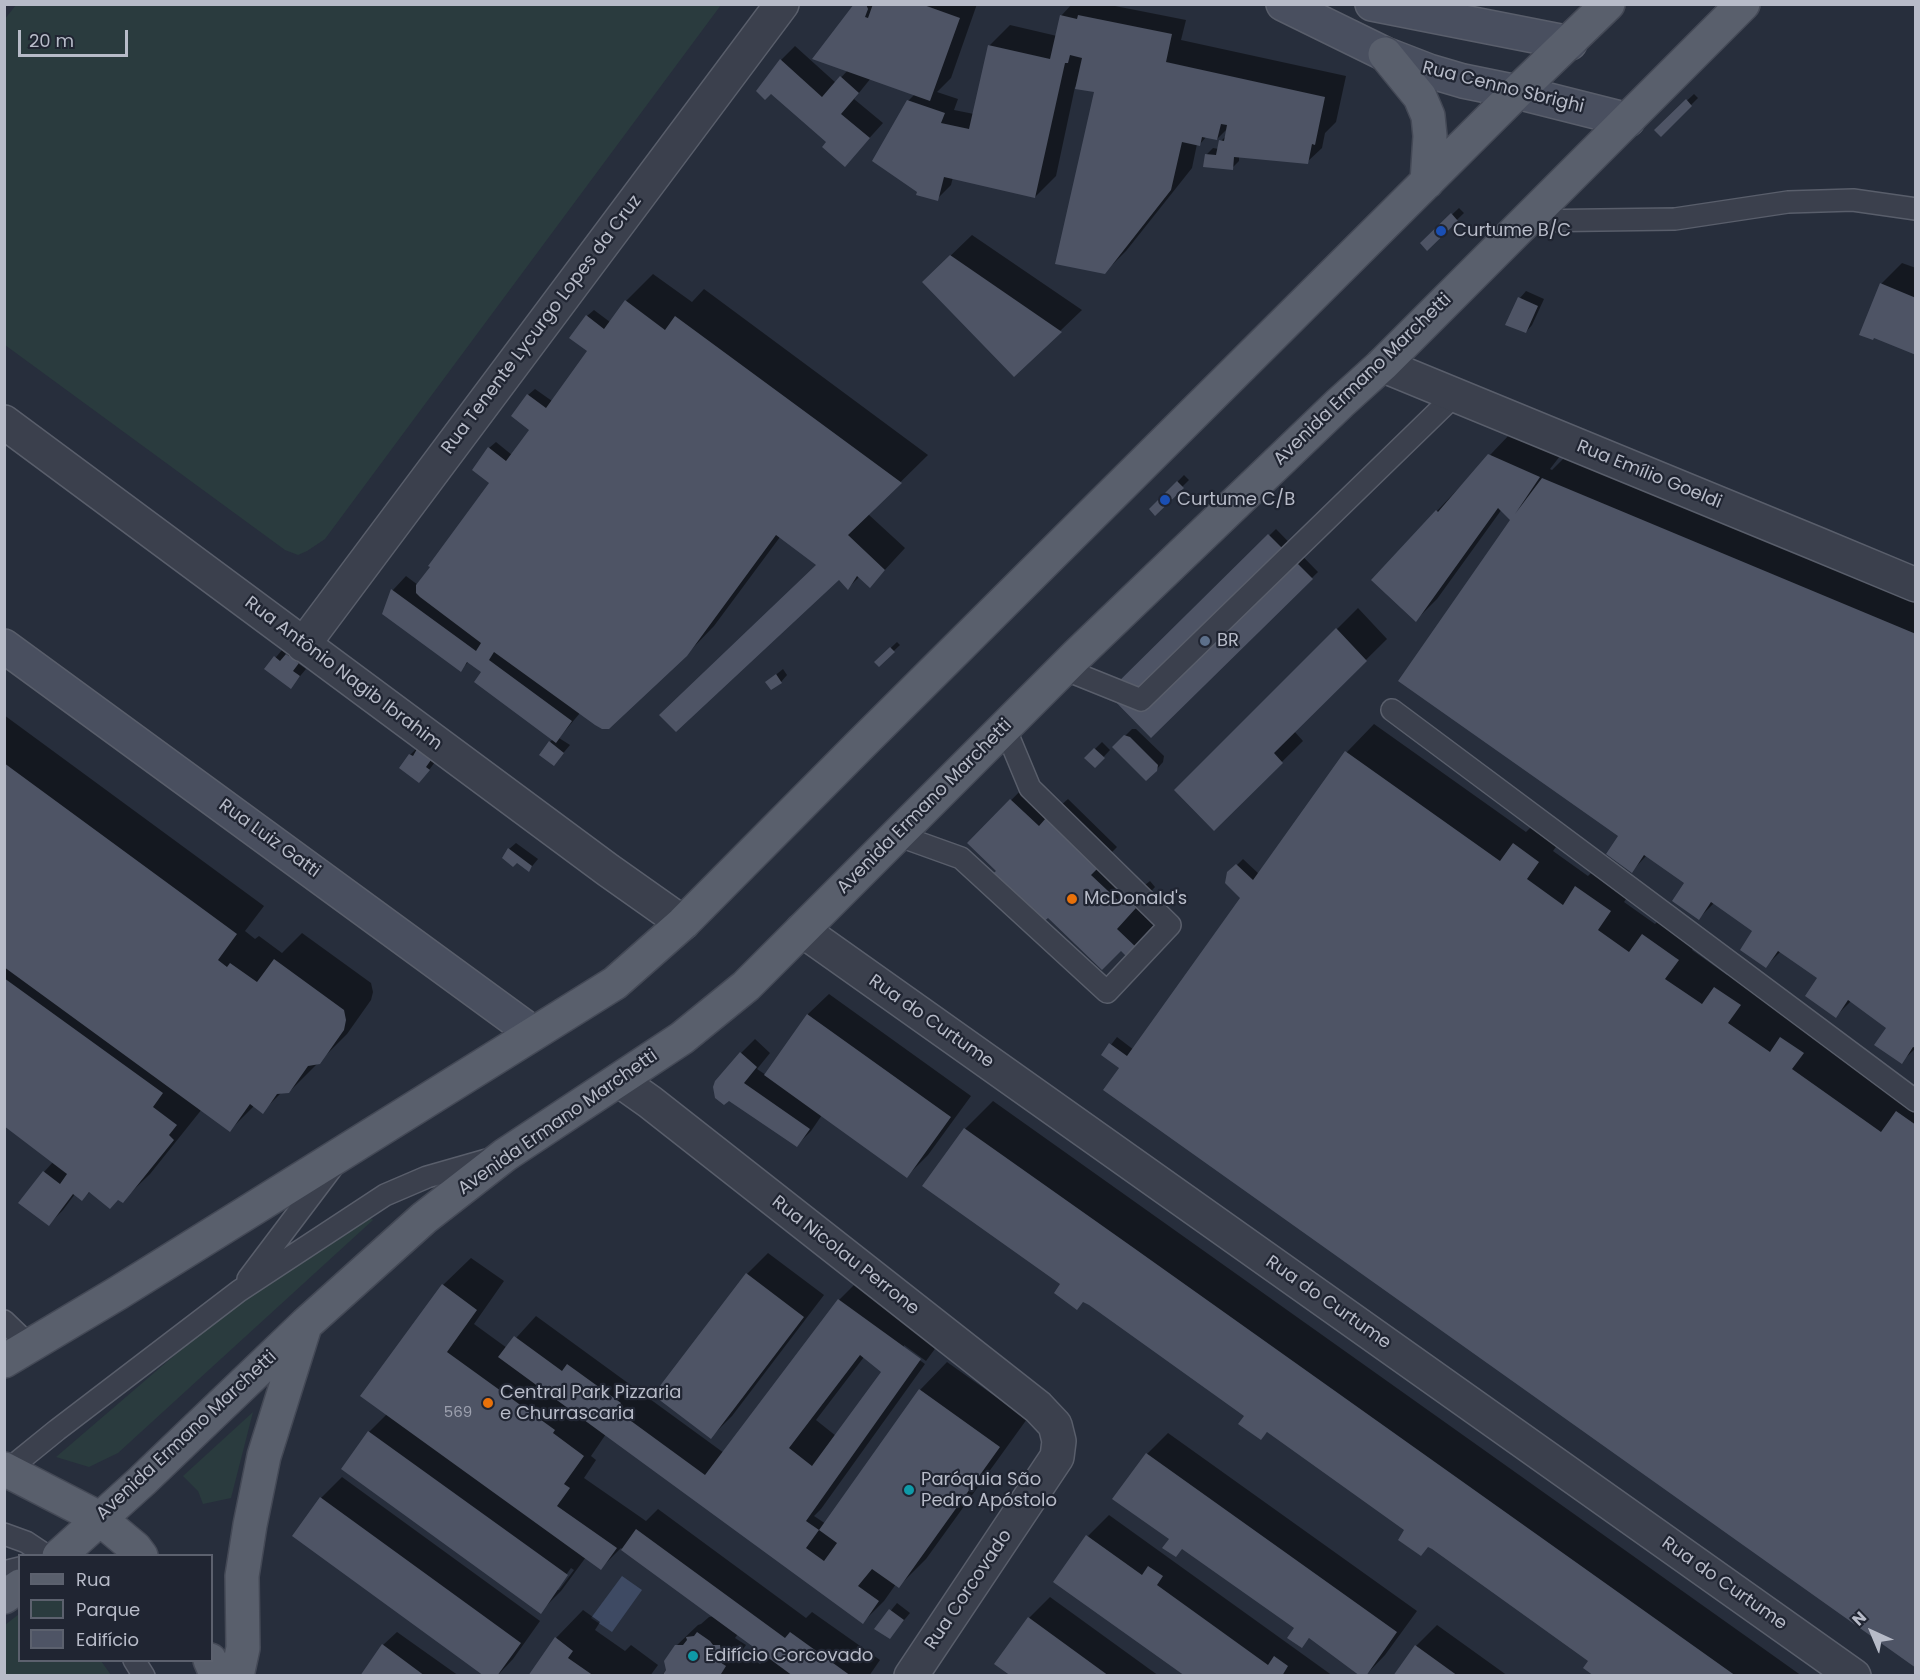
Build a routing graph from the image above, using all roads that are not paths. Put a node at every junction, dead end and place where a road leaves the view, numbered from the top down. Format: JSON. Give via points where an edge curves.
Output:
{"nodes":[{"id":1,"x":782,"y":4,"type":"edge"},
{"id":2,"x":1283,"y":4,"type":"edge"},
{"id":3,"x":1372,"y":4,"type":"edge"},
{"id":4,"x":1608,"y":4,"type":"edge"},
{"id":5,"x":1743,"y":4,"type":"edge"},
{"id":6,"x":1570,"y":43,"type":"junction"},
{"id":7,"x":1385,"y":54,"type":"junction"},
{"id":8,"x":1517,"y":92,"type":"junction"},
{"id":9,"x":1628,"y":120,"type":"junction"},
{"id":10,"x":1427,"y":182,"type":"junction"},
{"id":11,"x":1916,"y":209,"type":"edge"},
{"id":12,"x":1524,"y":221,"type":"junction"},
{"id":13,"x":1382,"y":365,"type":"junction"},
{"id":14,"x":1455,"y":396,"type":"junction"},
{"id":15,"x":4,"y":422,"type":"edge"},
{"id":16,"x":1916,"y":585,"type":"edge"},
{"id":17,"x":303,"y":645,"type":"junction"},
{"id":18,"x":4,"y":646,"type":"edge"},
{"id":19,"x":1064,"y":669,"type":"junction"},
{"id":20,"x":1392,"y":710,"type":"dead end"},
{"id":21,"x":1005,"y":728,"type":"junction"},
{"id":22,"x":897,"y":835,"type":"junction"},
{"id":23,"x":683,"y":923,"type":"junction"},
{"id":24,"x":801,"y":930,"type":"junction"},
{"id":25,"x":533,"y":1033,"type":"junction"},
{"id":26,"x":619,"y":1080,"type":"junction"},
{"id":27,"x":1916,"y":1101,"type":"edge"},
{"id":28,"x":346,"y":1150,"type":"junction"},
{"id":29,"x":505,"y":1155,"type":"junction"},
{"id":30,"x":239,"y":1291,"type":"junction"},
{"id":31,"x":4,"y":1321,"type":"edge"},
{"id":32,"x":306,"y":1324,"type":"junction"},
{"id":33,"x":17,"y":1353,"type":"edge"},
{"id":34,"x":1059,"y":1441,"type":"joint"},
{"id":35,"x":6,"y":1471,"type":"edge"},
{"id":36,"x":99,"y":1518,"type":"junction"},
{"id":37,"x":4,"y":1534,"type":"edge"},
{"id":38,"x":44,"y":1554,"type":"edge"},
{"id":39,"x":61,"y":1554,"type":"edge"},
{"id":40,"x":140,"y":1554,"type":"edge"},
{"id":41,"x":18,"y":1587,"type":"edge"},
{"id":42,"x":4,"y":1597,"type":"edge"},
{"id":43,"x":135,"y":1662,"type":"edge"},
{"id":44,"x":211,"y":1662,"type":"edge"},
{"id":45,"x":144,"y":1676,"type":"edge"},
{"id":46,"x":217,"y":1676,"type":"edge"},
{"id":47,"x":237,"y":1676,"type":"edge"},
{"id":48,"x":911,"y":1676,"type":"edge"},
{"id":49,"x":1854,"y":1676,"type":"edge"}],
"edges":[{"from":1,"to":17,"type":"street","name":"Rua Tenente Lycurgo Lopes da Cruz"},
{"from":2,"to":7,"type":"street","name":"Rua Cenno Sbrighi"},
{"from":3,"to":6,"type":"street"},
{"from":4,"to":6,"type":"main road"},
{"from":5,"to":9,"type":"main road","name":"Avenida Ermano Marchetti"},
{"from":6,"to":8,"type":"main road"},
{"from":7,"to":8,"type":"street","name":"Rua Cenno Sbrighi","via":[[1463,81]]},
{"from":7,"to":10,"type":"main road","via":[[1420,97],[1428,116]]},
{"from":8,"to":9,"type":"street","name":"Rua Cenno Sbrighi"},
{"from":8,"to":10,"type":"main road"},
{"from":9,"to":12,"type":"main road","name":"Avenida Ermano Marchetti"},
{"from":10,"to":23,"type":"main road"},
{"from":11,"to":12,"type":"lane","via":[[1853,200],[1788,202],[1675,219]]},
{"from":12,"to":13,"type":"main road","name":"Avenida Ermano Marchetti"},
{"from":13,"to":14,"type":"street","name":"Rua Emílio Goeldi"},
{"from":13,"to":19,"type":"main road","name":"Avenida Ermano Marchetti"},
{"from":14,"to":16,"type":"street","name":"Rua Emílio Goeldi"},
{"from":14,"to":19,"type":"lane","via":[[1141,700]]},
{"from":15,"to":17,"type":"street","name":"Rua Antônio Nagib Ibrahim"},
{"from":17,"to":23,"type":"street","name":"Rua Antônio Nagib Ibrahim"},
{"from":18,"to":25,"type":"street","name":"Rua Luiz Gatti"},
{"from":19,"to":21,"type":"main road","name":"Avenida Ermano Marchetti"},
{"from":20,"to":27,"type":"lane"},
{"from":21,"to":22,"type":"main road","name":"Avenida Ermano Marchetti"},
{"from":21,"to":22,"type":"lane","via":[[1030,788],[1170,925],[1107,992],[961,858]]},
{"from":22,"to":24,"type":"main road","name":"Avenida Ermano Marchetti"},
{"from":23,"to":25,"type":"main road","via":[[615,983]]},
{"from":24,"to":26,"type":"main road","name":"Avenida Ermano Marchetti","via":[[746,986],[682,1038]]},
{"from":24,"to":49,"type":"street","name":"Rua do Curtume"},
{"from":25,"to":28,"type":"main road"},
{"from":26,"to":29,"type":"main road","name":"Avenida Ermano Marchetti"},
{"from":26,"to":34,"type":"street","name":"Rua Nicolau Perrone","via":[[1038,1407],[1054,1425]]},
{"from":28,"to":30,"type":"lane"},
{"from":28,"to":33,"type":"main road"},
{"from":29,"to":30,"type":"lane","via":[[427,1177],[386,1195]]},
{"from":29,"to":32,"type":"main road","name":"Avenida Ermano Marchetti","via":[[424,1218]]},
{"from":30,"to":35,"type":"lane"},
{"from":31,"to":33,"type":"lane"},
{"from":32,"to":36,"type":"main road","name":"Avenida Ermano Marchetti"},
{"from":32,"to":47,"type":"main road","via":[[264,1456],[250,1525],[242,1576],[243,1648]]},
{"from":34,"to":48,"type":"street","name":"Rua Corcovado","via":[[1057,1457]]},
{"from":35,"to":36,"type":"main road"},
{"from":36,"to":39,"type":"main road","name":"Avenida Ermano Marchetti"},
{"from":36,"to":40,"type":"main road"},
{"from":37,"to":38,"type":"lane"},
{"from":41,"to":42,"type":"main road"},
{"from":43,"to":45,"type":"lane"},
{"from":44,"to":46,"type":"main road"}]}
